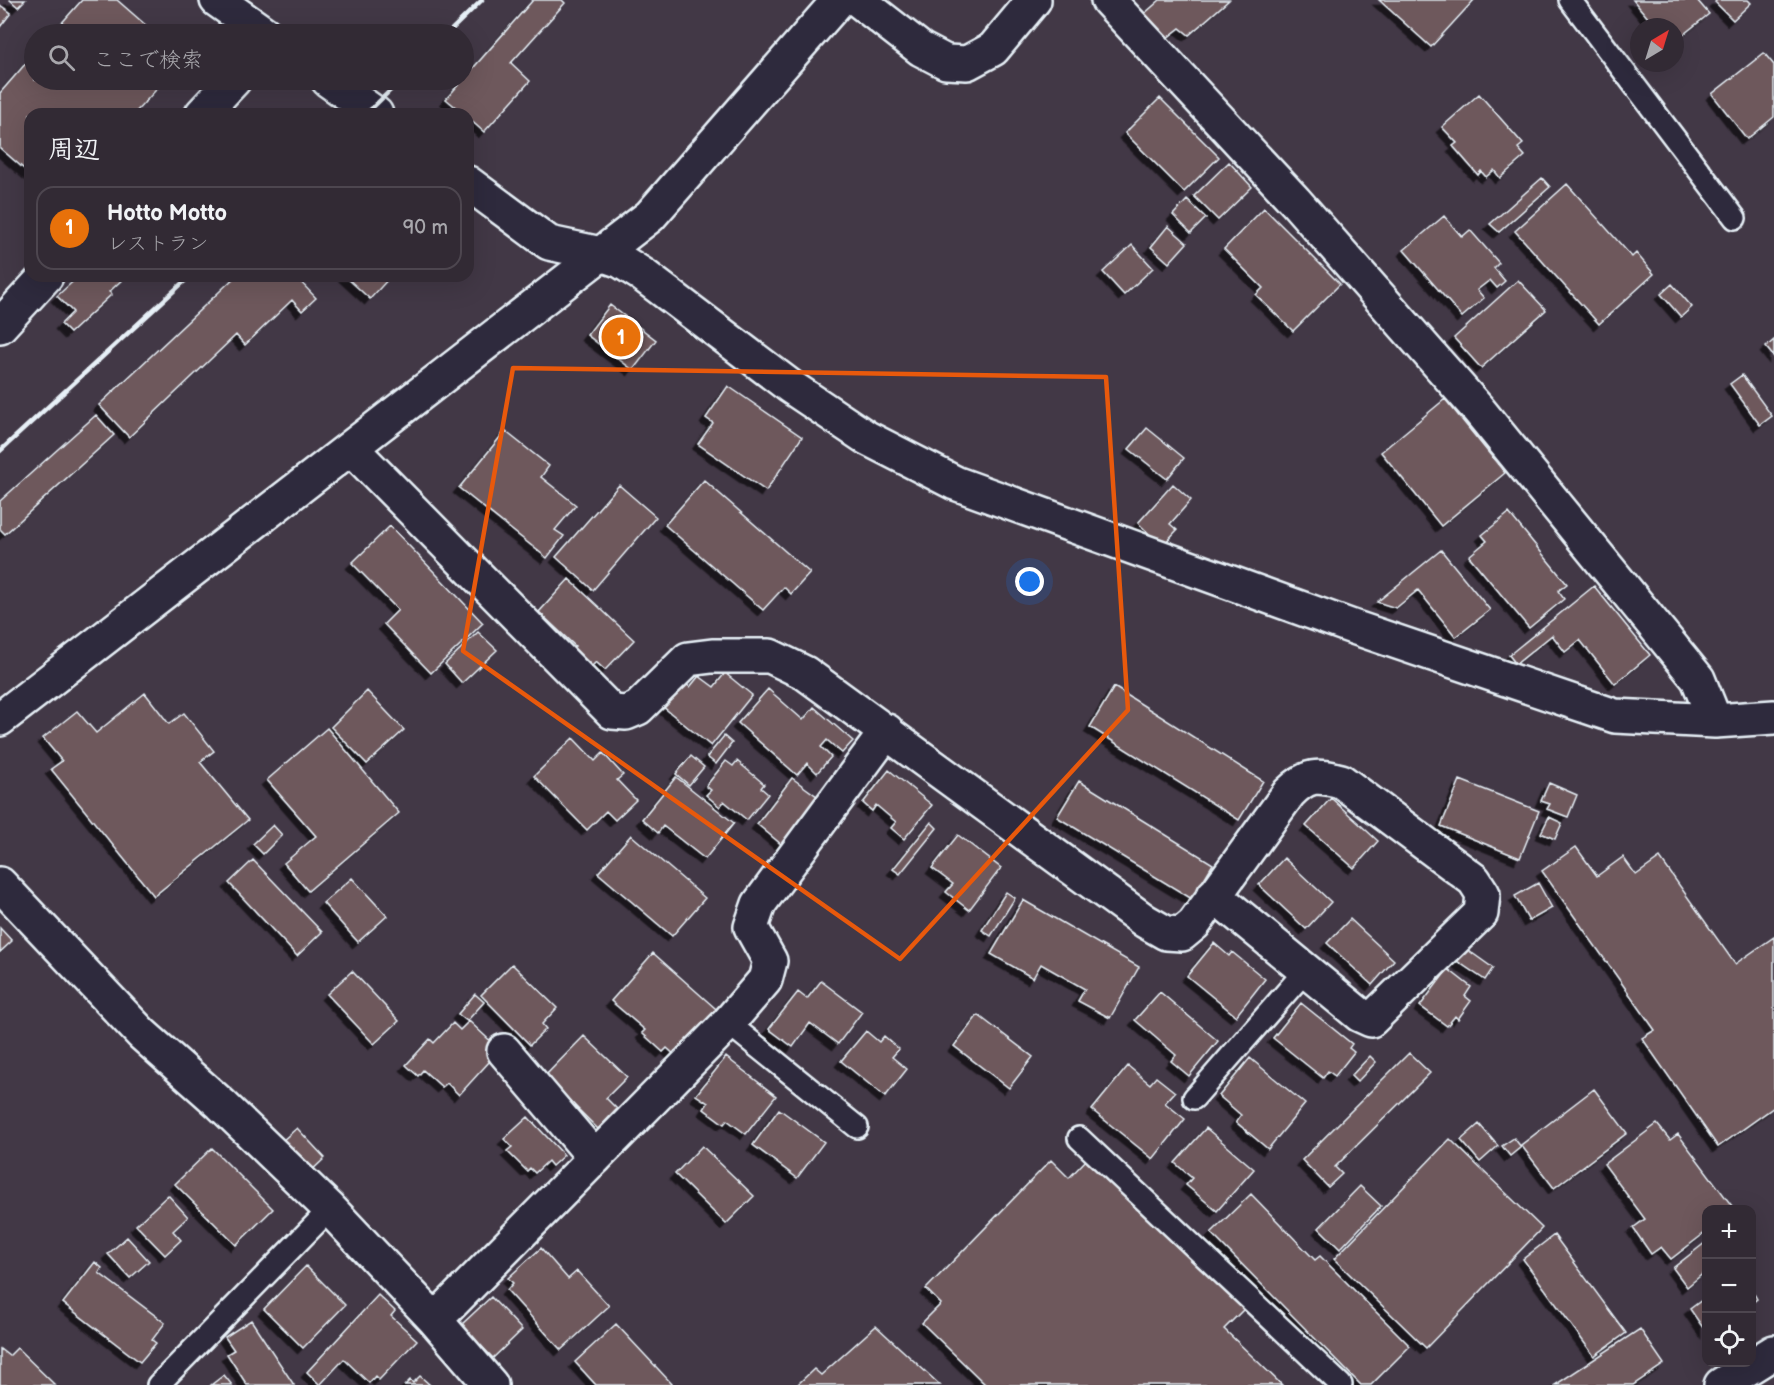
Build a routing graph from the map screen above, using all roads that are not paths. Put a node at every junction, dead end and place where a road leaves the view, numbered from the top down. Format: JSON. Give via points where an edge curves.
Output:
{"nodes":[{"id":1,"x":219,"y":0,"type":"edge"},
{"id":2,"x":839,"y":0,"type":"edge"},
{"id":3,"x":858,"y":0,"type":"edge"},
{"id":4,"x":1034,"y":0,"type":"edge"},
{"id":5,"x":1108,"y":0,"type":"edge"},
{"id":6,"x":1570,"y":0,"type":"edge"},
{"id":7,"x":251,"y":24,"type":"edge"},
{"id":8,"x":225,"y":90,"type":"edge"},
{"id":9,"x":342,"y":90,"type":"edge"},
{"id":10,"x":208,"y":108,"type":"edge"},
{"id":11,"x":368,"y":108,"type":"edge"},
{"id":12,"x":474,"y":187,"type":"edge"},
{"id":13,"x":1735,"y":218,"type":"dead end"},
{"id":14,"x":601,"y":254,"type":"junction"},
{"id":15,"x":40,"y":282,"type":"edge"},
{"id":16,"x":0,"y":326,"type":"edge"},
{"id":17,"x":351,"y":448,"type":"junction"},
{"id":18,"x":1774,"y":717,"type":"edge"},
{"id":19,"x":0,"y":719,"type":"edge"},
{"id":20,"x":1715,"y":721,"type":"junction"},
{"id":21,"x":887,"y":731,"type":"junction"},
{"id":22,"x":0,"y":884,"type":"edge"},
{"id":23,"x":1214,"y":896,"type":"junction"},
{"id":24,"x":1306,"y":970,"type":"junction"},
{"id":25,"x":728,"y":1023,"type":"junction"},
{"id":26,"x":504,"y":1052,"type":"dead end"},
{"id":27,"x":1194,"y":1098,"type":"dead end"},
{"id":28,"x":857,"y":1127,"type":"dead end"},
{"id":29,"x":1079,"y":1138,"type":"dead end"},
{"id":30,"x":595,"y":1158,"type":"junction"},
{"id":31,"x":330,"y":1209,"type":"junction"},
{"id":32,"x":435,"y":1320,"type":"junction"},
{"id":33,"x":1774,"y":1352,"type":"edge"},
{"id":34,"x":158,"y":1385,"type":"edge"},
{"id":35,"x":491,"y":1385,"type":"edge"},
{"id":36,"x":1341,"y":1385,"type":"edge"},
{"id":37,"x":1721,"y":1385,"type":"edge"}],
"edges":[{"from":1,"to":7,"type":"street"},
{"from":2,"to":14,"type":"street","via":[[650,216]]},
{"from":3,"to":4,"type":"street","via":[[921,49],[946,62],[967,63],[993,49]]},
{"from":5,"to":20,"type":"street","via":[[1295,201],[1478,409],[1698,679]]},
{"from":6,"to":13,"type":"lane"},
{"from":8,"to":10,"type":"street"},
{"from":9,"to":11,"type":"street"},
{"from":12,"to":14,"type":"street","via":[[549,243]]},
{"from":14,"to":17,"type":"street"},
{"from":14,"to":20,"type":"street","via":[[643,275],[791,387],[867,438],[955,483],[1350,626],[1615,716]]},
{"from":15,"to":16,"type":"street"},
{"from":17,"to":19,"type":"street"},
{"from":17,"to":21,"type":"street","via":[[612,712],[626,713],[638,708],[688,659],[770,656],[805,673]]},
{"from":18,"to":20,"type":"street"},
{"from":21,"to":23,"type":"street","via":[[1166,933],[1182,934]]},
{"from":21,"to":25,"type":"street","via":[[759,904],[751,927],[770,961],[765,980]]},
{"from":22,"to":31,"type":"street","via":[[142,1034]]},
{"from":23,"to":24,"type":"street"},
{"from":23,"to":24,"type":"street","via":[[1289,793],[1300,782],[1318,775],[1341,781],[1474,880],[1483,894],[1480,913],[1371,1020]]},
{"from":24,"to":27,"type":"lane"},
{"from":25,"to":28,"type":"lane"},
{"from":25,"to":30,"type":"street"},
{"from":26,"to":30,"type":"street"},
{"from":29,"to":36,"type":"lane"},
{"from":30,"to":32,"type":"street"},
{"from":31,"to":32,"type":"street"},
{"from":31,"to":34,"type":"lane"},
{"from":32,"to":35,"type":"street"},
{"from":33,"to":37,"type":"street"}]}
